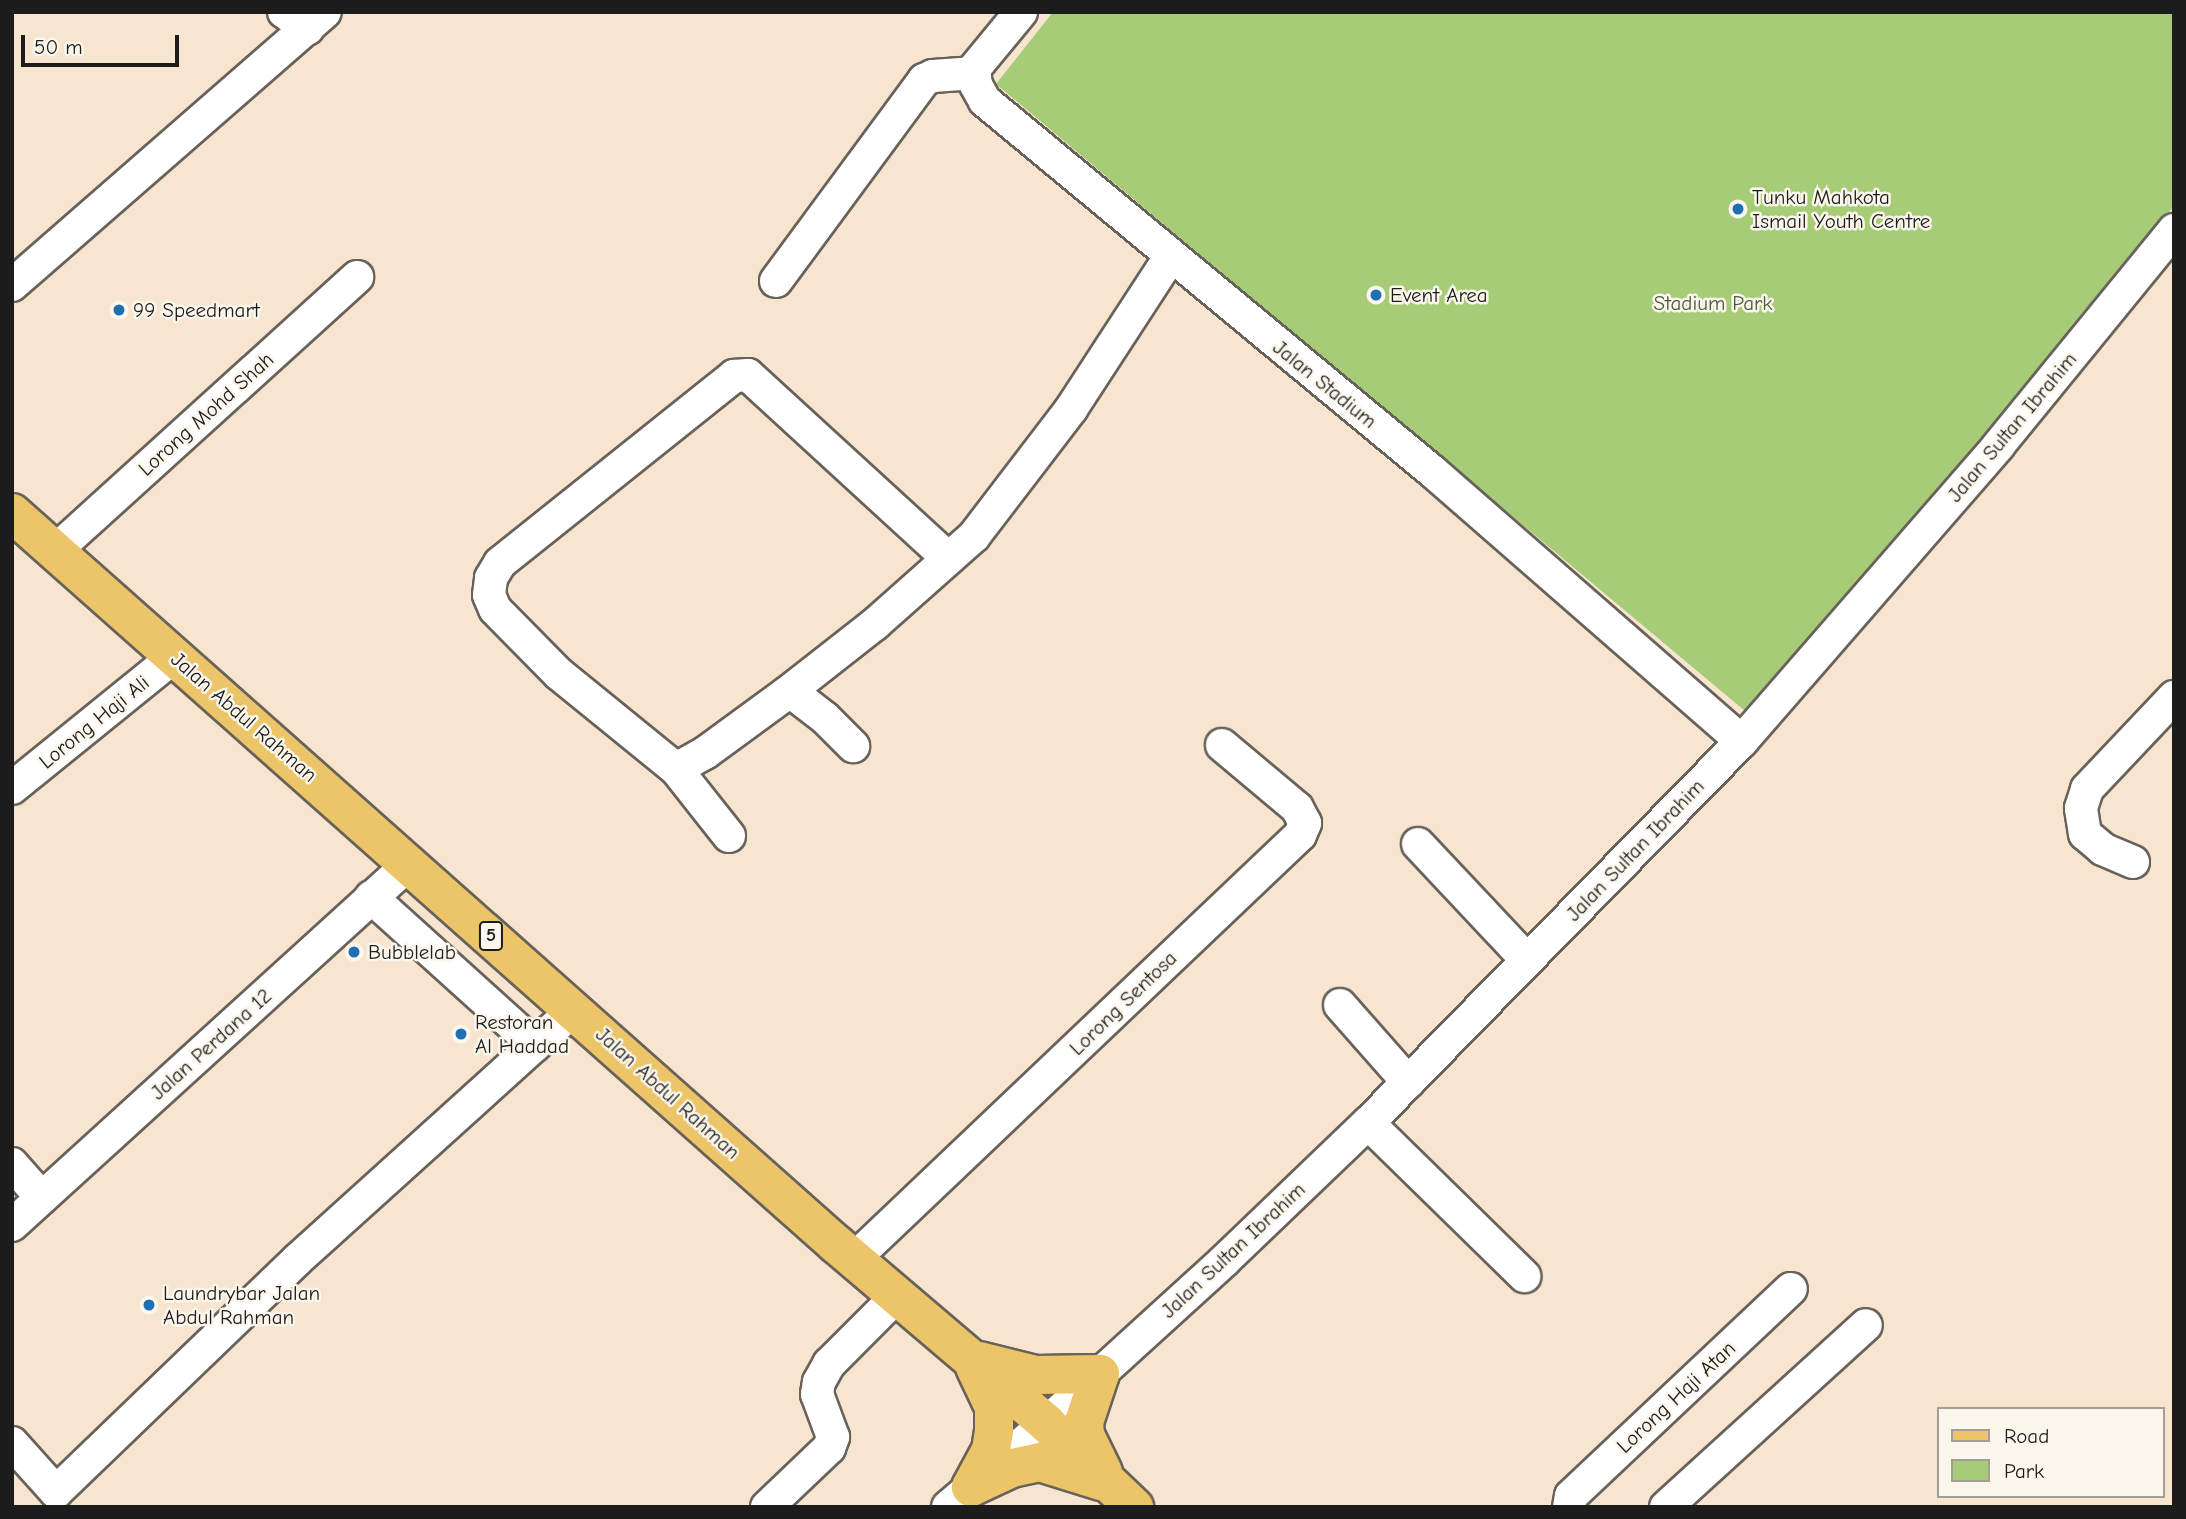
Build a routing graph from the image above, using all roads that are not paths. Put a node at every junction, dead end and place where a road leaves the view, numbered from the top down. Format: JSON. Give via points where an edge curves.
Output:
{"nodes":[{"id":1,"x":1021,"y":12,"type":"edge"},
{"id":2,"x":306,"y":18,"type":"edge"},
{"id":3,"x":975,"y":73,"type":"junction"},
{"id":4,"x":2174,"y":230,"type":"edge"},
{"id":5,"x":1170,"y":257,"type":"junction"},
{"id":6,"x":357,"y":277,"type":"dead end"},
{"id":7,"x":776,"y":281,"type":"dead end"},
{"id":8,"x":12,"y":285,"type":"edge"},
{"id":9,"x":12,"y":513,"type":"edge"},
{"id":10,"x":55,"y":551,"type":"junction"},
{"id":11,"x":948,"y":558,"type":"junction"},
{"id":12,"x":175,"y":656,"type":"junction"},
{"id":13,"x":790,"y":691,"type":"junction"},
{"id":14,"x":2174,"y":697,"type":"edge"},
{"id":15,"x":1742,"y":741,"type":"junction"},
{"id":16,"x":1222,"y":745,"type":"dead end"},
{"id":17,"x":852,"y":746,"type":"dead end"},
{"id":18,"x":676,"y":769,"type":"junction"},
{"id":19,"x":12,"y":788,"type":"edge"},
{"id":20,"x":729,"y":836,"type":"dead end"},
{"id":21,"x":1418,"y":844,"type":"dead end"},
{"id":22,"x":2133,"y":862,"type":"dead end"},
{"id":23,"x":410,"y":863,"type":"junction"},
{"id":24,"x":371,"y":897,"type":"junction"},
{"id":25,"x":1527,"y":960,"type":"junction"},
{"id":26,"x":1340,"y":1005,"type":"dead end"},
{"id":27,"x":574,"y":1010,"type":"junction"},
{"id":28,"x":535,"y":1045,"type":"junction"},
{"id":29,"x":1408,"y":1082,"type":"junction"},
{"id":30,"x":1368,"y":1123,"type":"junction"},
{"id":31,"x":12,"y":1164,"type":"edge"},
{"id":32,"x":42,"y":1198,"type":"junction"},
{"id":33,"x":12,"y":1225,"type":"edge"},
{"id":34,"x":854,"y":1259,"type":"junction"},
{"id":35,"x":1524,"y":1276,"type":"dead end"},
{"id":36,"x":1791,"y":1289,"type":"dead end"},
{"id":37,"x":897,"y":1296,"type":"junction"},
{"id":38,"x":1866,"y":1325,"type":"dead end"},
{"id":39,"x":971,"y":1359,"type":"junction"},
{"id":40,"x":1100,"y":1374,"type":"junction"},
{"id":41,"x":1046,"y":1423,"type":"junction"},
{"id":42,"x":12,"y":1443,"type":"edge"},
{"id":43,"x":1122,"y":1495,"type":"edge"},
{"id":44,"x":960,"y":1497,"type":"edge"},
{"id":45,"x":768,"y":1507,"type":"edge"},
{"id":46,"x":1569,"y":1507,"type":"edge"},
{"id":47,"x":1666,"y":1507,"type":"edge"}],
"edges":[{"from":1,"to":3,"type":"street"},
{"from":2,"to":8,"type":"street"},
{"from":3,"to":5,"type":"street","name":"Jalan Stadium","via":[[985,101]]},
{"from":3,"to":7,"type":"street","via":[[924,80]]},
{"from":4,"to":15,"type":"street","name":"Jalan Sultan Ibrahim","via":[[1998,446]]},
{"from":5,"to":11,"type":"street","via":[[1014,488],[974,536]]},
{"from":5,"to":15,"type":"street","name":"Jalan Stadium","via":[[1432,471]]},
{"from":6,"to":10,"type":"street","name":"Lorong Mohd Shah"},
{"from":9,"to":10,"type":"main road","name":"Jalan Abdul Rahman","number":"5"},
{"from":10,"to":12,"type":"main road","name":"Jalan Abdul Rahman","number":"5"},
{"from":11,"to":13,"type":"street"},
{"from":11,"to":18,"type":"street","via":[[748,375],[734,376],[500,564],[491,578],[489,595],[495,609],[559,674]]},
{"from":12,"to":19,"type":"street","name":"Lorong Haji Ali"},
{"from":12,"to":23,"type":"main road","name":"Jalan Abdul Rahman","number":"5"},
{"from":13,"to":17,"type":"street"},
{"from":13,"to":18,"type":"street"},
{"from":14,"to":22,"type":"street","via":[[2087,789],[2081,808],[2085,834],[2103,849]]},
{"from":15,"to":25,"type":"street","name":"Jalan Sultan Ibrahim"},
{"from":16,"to":34,"type":"street","name":"Lorong Sentosa","via":[[1297,808],[1305,824],[1300,835]]},
{"from":18,"to":20,"type":"street"},
{"from":21,"to":25,"type":"street"},
{"from":23,"to":24,"type":"street","name":"Jalan Perdana 12"},
{"from":23,"to":27,"type":"main road","name":"Jalan Abdul Rahman","number":"5"},
{"from":24,"to":28,"type":"street"},
{"from":24,"to":32,"type":"street","name":"Jalan Perdana 12"},
{"from":25,"to":29,"type":"street","name":"Jalan Sultan Ibrahim"},
{"from":26,"to":29,"type":"street"},
{"from":27,"to":28,"type":"street"},
{"from":27,"to":34,"type":"main road","name":"Jalan Abdul Rahman","number":"5"},
{"from":28,"to":42,"type":"street","via":[[297,1260],[57,1492]]},
{"from":29,"to":30,"type":"street","name":"Jalan Sultan Ibrahim"},
{"from":30,"to":35,"type":"street"},
{"from":30,"to":40,"type":"street","name":"Jalan Sultan Ibrahim"},
{"from":31,"to":32,"type":"street"},
{"from":32,"to":33,"type":"street","name":"Jalan Perdana 12"},
{"from":34,"to":37,"type":"main road","name":"Jalan Abdul Rahman","number":"5"},
{"from":36,"to":46,"type":"street","name":"Lorong Haji Atan","via":[[1571,1496]]},
{"from":37,"to":39,"type":"main road","name":"Jalan Abdul Rahman","number":"5"},
{"from":37,"to":45,"type":"street","via":[[829,1364],[817,1394],[833,1437],[829,1448]]},
{"from":38,"to":47,"type":"street"},
{"from":39,"to":40,"type":"main road","via":[[1035,1375]]},
{"from":39,"to":41,"type":"main road","name":"Jalan Abdul Rahman","number":"5"},
{"from":39,"to":44,"type":"main road","via":[[994,1407],[990,1450]]},
{"from":40,"to":41,"type":"street","name":"Jalan Sultan Ibrahim"},
{"from":40,"to":43,"type":"main road","via":[[1084,1422],[1085,1435]]},
{"from":41,"to":43,"type":"main road","name":"Jalan Abdul Rahman","number":"5"},
{"from":41,"to":44,"type":"street","name":"Jalan Sultan Ibrahim"},
{"from":43,"to":44,"type":"main road","via":[[1040,1462],[1012,1468]]}]}
